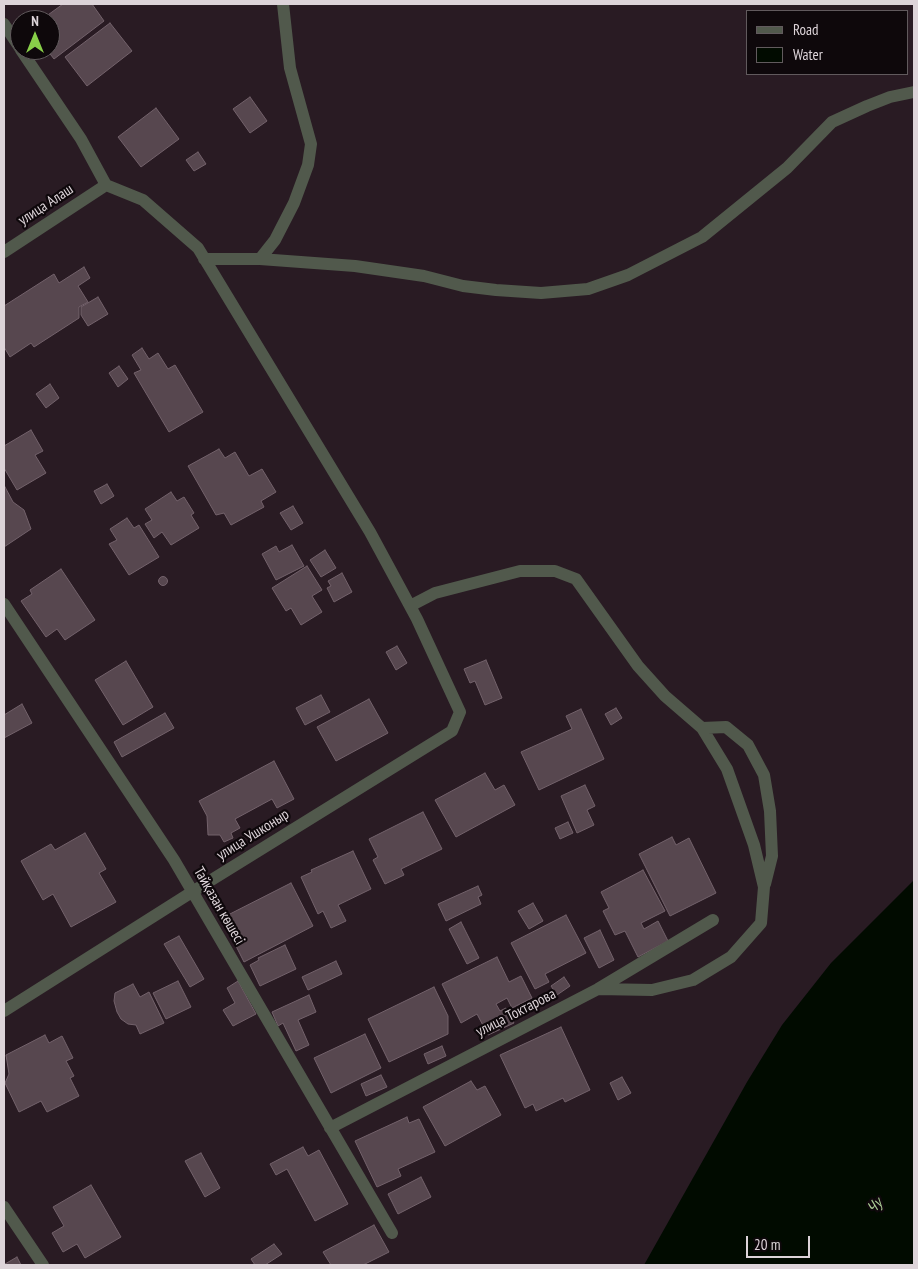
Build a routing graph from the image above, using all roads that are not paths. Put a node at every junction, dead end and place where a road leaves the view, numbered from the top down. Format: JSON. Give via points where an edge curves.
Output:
{"nodes":[{"id":1,"x":284,"y":4,"type":"edge"},
{"id":2,"x":28,"y":60,"type":"edge"},
{"id":3,"x":914,"y":92,"type":"edge"},
{"id":4,"x":106,"y":185,"type":"junction"},
{"id":5,"x":4,"y":252,"type":"edge"},
{"id":6,"x":204,"y":259,"type":"junction"},
{"id":7,"x":260,"y":259,"type":"junction"},
{"id":8,"x":4,"y":604,"type":"edge"},
{"id":9,"x":410,"y":606,"type":"junction"},
{"id":10,"x":702,"y":728,"type":"junction"},
{"id":11,"x":764,"y":887,"type":"junction"},
{"id":12,"x":192,"y":892,"type":"junction"},
{"id":13,"x":713,"y":920,"type":"dead end"},
{"id":14,"x":598,"y":989,"type":"junction"},
{"id":15,"x":4,"y":1011,"type":"edge"},
{"id":16,"x":330,"y":1128,"type":"junction"},
{"id":17,"x":4,"y":1207,"type":"edge"},
{"id":18,"x":392,"y":1233,"type":"dead end"},
{"id":19,"x":43,"y":1265,"type":"edge"}],
"edges":[{"from":1,"to":7,"type":"street","via":[[290,68],[311,144],[308,165],[294,203],[276,240]]},
{"from":2,"to":4,"type":"street","via":[[81,139]]},
{"from":3,"to":7,"type":"street","via":[[890,97],[832,122],[787,168],[702,237],[628,275],[588,288],[541,293],[496,290],[355,266]]},
{"from":4,"to":5,"type":"street","name":"улица Алаш"},
{"from":4,"to":6,"type":"street","via":[[143,200],[198,248]]},
{"from":6,"to":7,"type":"street"},
{"from":6,"to":9,"type":"street","via":[[370,532]]},
{"from":8,"to":12,"type":"street","name":"Тайқазан көшесі"},
{"from":9,"to":10,"type":"street","via":[[435,593],[520,570],[555,570],[576,579],[638,666],[665,696]]},
{"from":9,"to":12,"type":"street","name":"улица Ушконыр","via":[[460,712],[452,731]]},
{"from":10,"to":11,"type":"street","via":[[728,769],[754,845]]},
{"from":10,"to":11,"type":"street","via":[[726,727],[748,744],[764,775],[772,856]]},
{"from":11,"to":14,"type":"street","via":[[761,923],[731,957],[693,980],[652,990]]},
{"from":12,"to":15,"type":"street","name":"улица Ушконыр"},
{"from":12,"to":16,"type":"street","name":"Тайқазан көшесі"},
{"from":13,"to":14,"type":"street","name":"улица Токтарова"},
{"from":14,"to":16,"type":"street","name":"улица Токтарова"},
{"from":16,"to":18,"type":"street","name":"Тайқазан көшесі"},
{"from":17,"to":19,"type":"street"}]}
